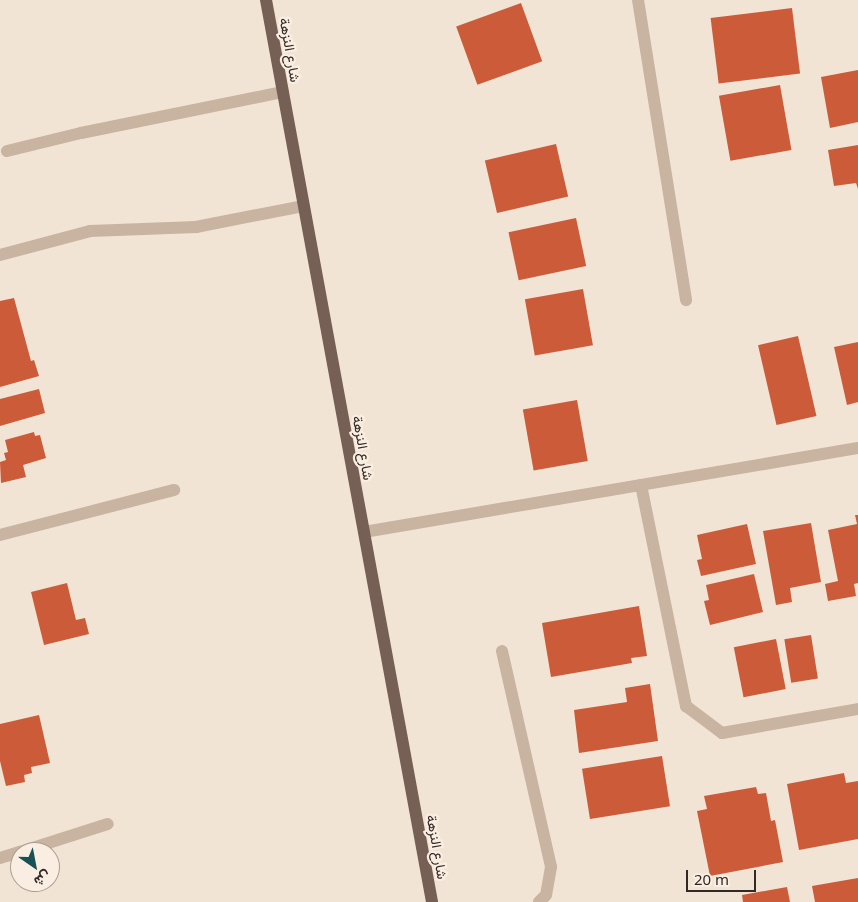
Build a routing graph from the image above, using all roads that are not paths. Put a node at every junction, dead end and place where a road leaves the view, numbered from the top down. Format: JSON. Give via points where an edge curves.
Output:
{"nodes":[{"id":1,"x":266,"y":0,"type":"edge"},
{"id":2,"x":638,"y":0,"type":"edge"},
{"id":3,"x":282,"y":92,"type":"junction"},
{"id":4,"x":7,"y":151,"type":"dead end"},
{"id":5,"x":304,"y":206,"type":"junction"},
{"id":6,"x":0,"y":255,"type":"edge"},
{"id":7,"x":686,"y":300,"type":"dead end"},
{"id":8,"x":858,"y":448,"type":"edge"},
{"id":9,"x":641,"y":485,"type":"junction"},
{"id":10,"x":174,"y":490,"type":"dead end"},
{"id":11,"x":364,"y":532,"type":"junction"},
{"id":12,"x":0,"y":535,"type":"edge"},
{"id":13,"x":502,"y":650,"type":"dead end"},
{"id":14,"x":858,"y":709,"type":"edge"},
{"id":15,"x":108,"y":824,"type":"dead end"},
{"id":16,"x":51,"y":842,"type":"edge"},
{"id":17,"x":432,"y":902,"type":"edge"},
{"id":18,"x":539,"y":902,"type":"edge"}],
"edges":[{"from":1,"to":3,"type":"main road","name":"شارع النزهة"},
{"from":2,"to":7,"type":"street"},
{"from":3,"to":4,"type":"street"},
{"from":3,"to":5,"type":"main road","name":"شارع النزهة"},
{"from":5,"to":6,"type":"street","via":[[196,227],[90,231]]},
{"from":5,"to":11,"type":"main road","name":"شارع النزهة"},
{"from":8,"to":9,"type":"street"},
{"from":9,"to":11,"type":"street"},
{"from":9,"to":14,"type":"street","via":[[686,706],[722,733]]},
{"from":10,"to":12,"type":"street"},
{"from":11,"to":17,"type":"main road","name":"شارع النزهة"},
{"from":13,"to":18,"type":"street","via":[[551,867],[546,895]]},
{"from":15,"to":16,"type":"street"}]}
